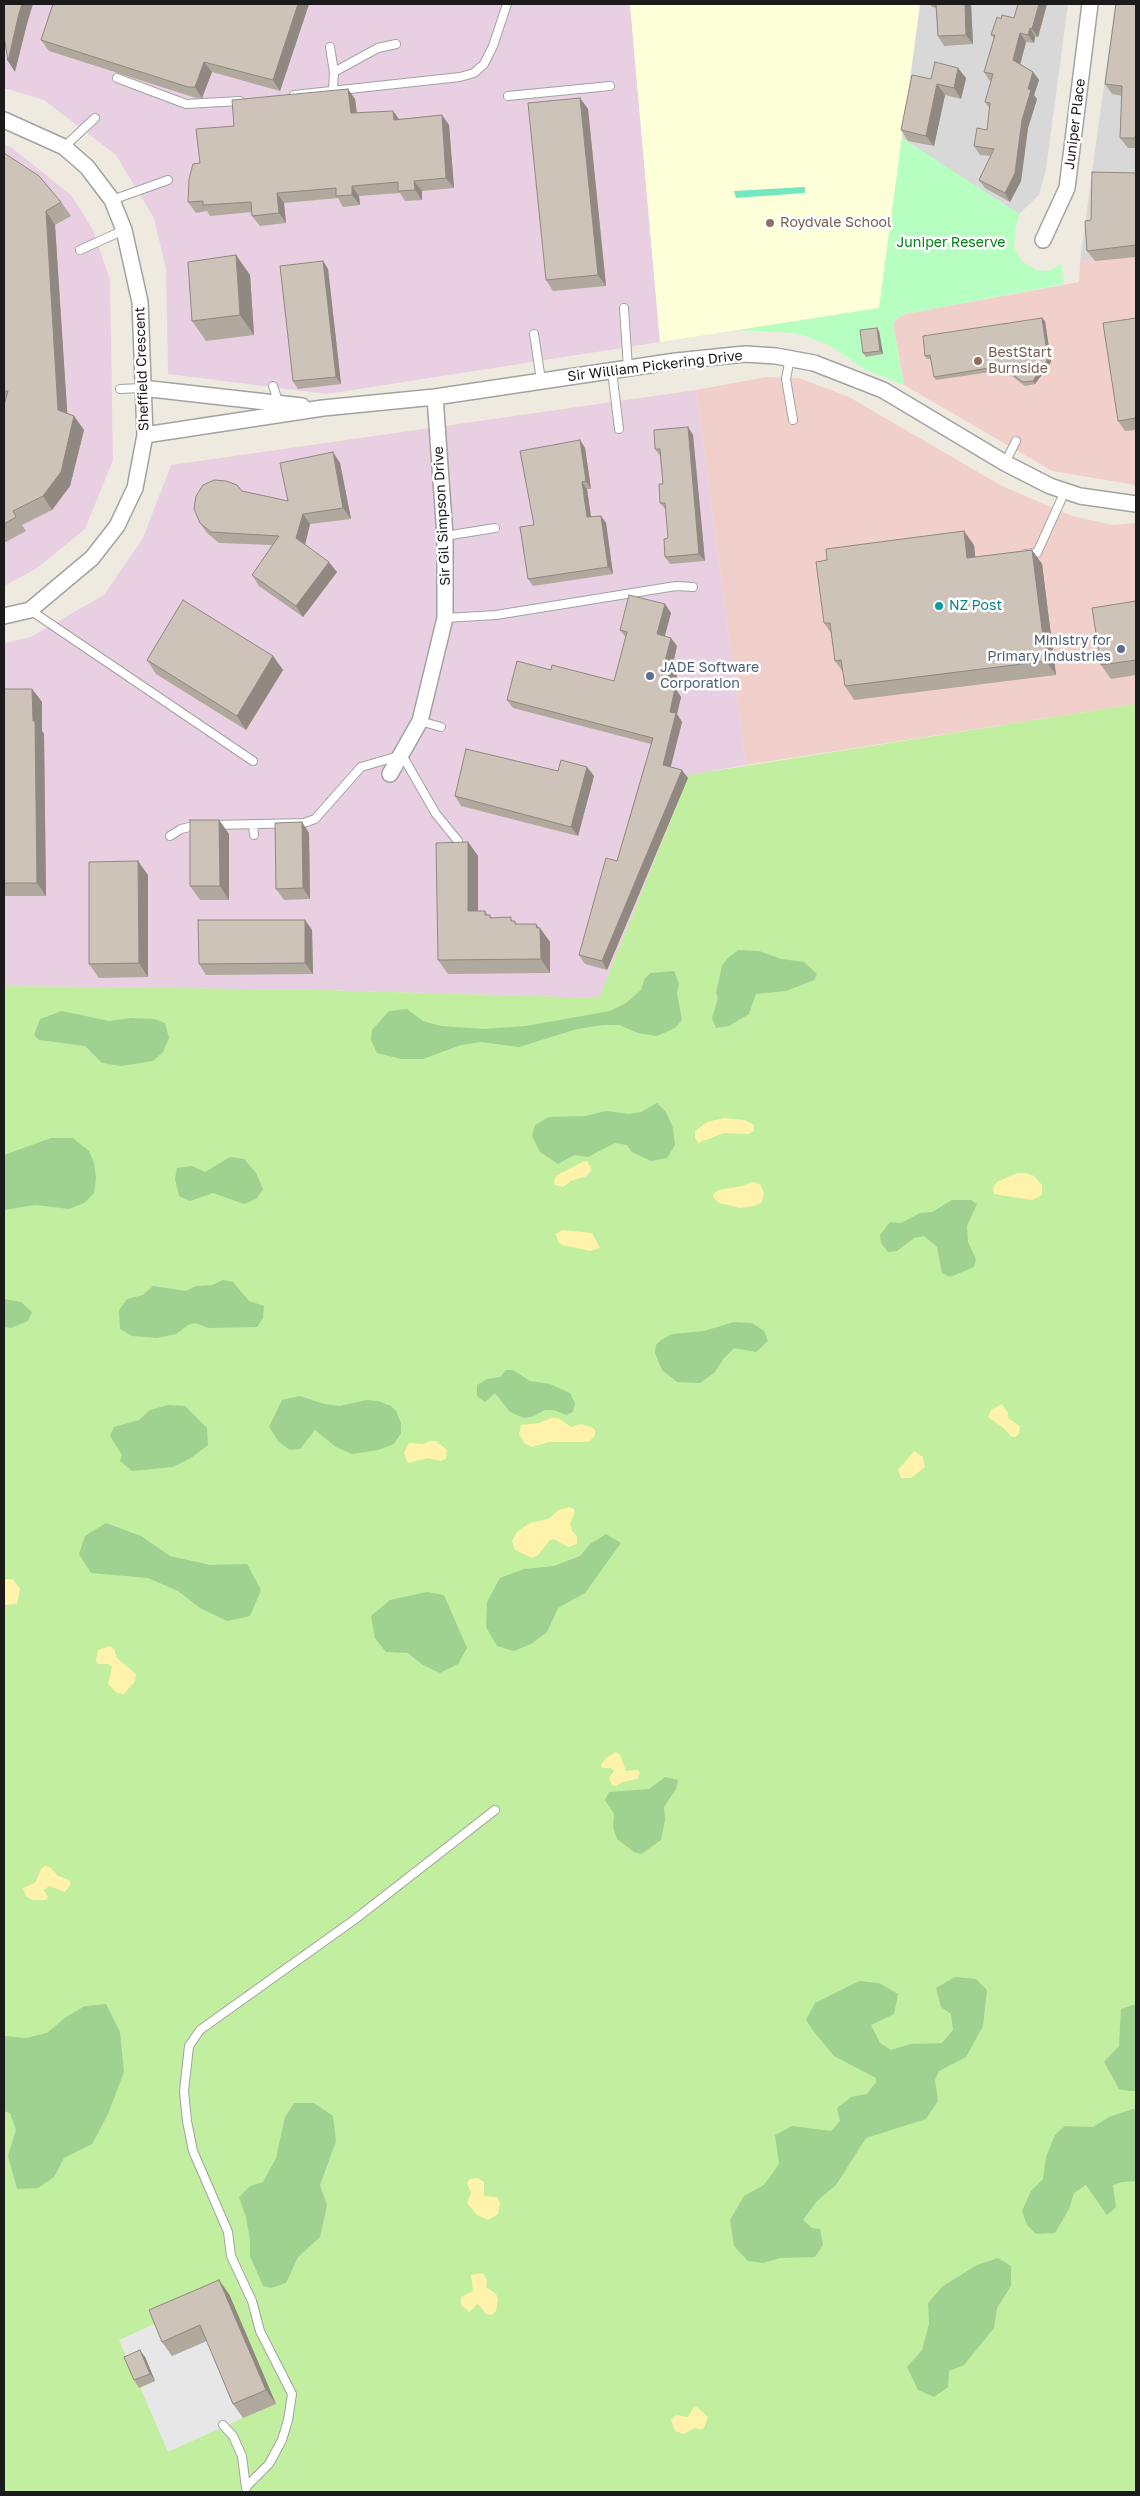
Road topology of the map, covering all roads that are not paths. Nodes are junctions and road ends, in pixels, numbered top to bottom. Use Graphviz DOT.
graph roads {
  1 [pos="508,4"];
  2 [pos="1090,4"];
  3 [pos="396,44"];
  4 [pos="330,47"];
  5 [pos="334,72"];
  6 [pos="117,78"];
  7 [pos="610,86"];
  8 [pos="333,89"];
  9 [pos="285,96"];
  10 [pos="508,96"];
  11 [pos="247,101"];
  12 [pos="95,118"];
  13 [pos="4,120"];
  14 [pos="64,147"];
  15 [pos="168,180"];
  16 [pos="112,200"];
  17 [pos="124,230"];
  18 [pos="1043,240"];
  19 [pos="80,250"];
  20 [pos="624,308"];
  21 [pos="534,334"];
  22 [pos="790,358"];
  23 [pos="628,368"];
  24 [pos="612,371"];
  25 [pos="541,380"];
  26 [pos="274,386"];
  27 [pos="142,388"];
  28 [pos="120,389"];
  29 [pos="435,397"];
  30 [pos="279,404"];
  31 [pos="323,408"];
  32 [pos="793,420"];
  33 [pos="619,429"];
  34 [pos="145,435"];
  35 [pos="1016,441"];
  36 [pos="1005,464"];
  37 [pos="1065,491"];
  38 [pos="1136,504"];
  39 [pos="495,528"];
  40 [pos="445,536"];
  41 [pos="1013,554"];
  42 [pos="693,587"];
  43 [pos="30,610"];
  44 [pos="4,616"];
  45 [pos="445,618"];
  46 [pos="420,721"];
  47 [pos="441,727"];
  48 [pos="402,755"];
  49 [pos="253,761"];
  50 [pos="390,774"];
  51 [pos="253,824"];
  52 [pos="254,835"];
  53 [pos="170,836"];
  54 [pos="458,840"];
  55 [pos="495,1810"];
  56 [pos="223,2425"];
  57 [pos="246,2490"];
  1 -- 8 [label="lane"];
  2 -- 18 [label="street, Juniper Place"];
  3 -- 5 [label="lane"];
  4 -- 5 [label="lane"];
  5 -- 8 [label="lane"];
  6 -- 11 [label="lane"];
  7 -- 10 [label="lane"];
  8 -- 9 [label="lane"];
  12 -- 14 [label="lane"];
  13 -- 14 [label="street, Sheffield Crescent"];
  14 -- 16 [label="street, Sheffield Crescent"];
  15 -- 16 [label="lane"];
  16 -- 17 [label="street, Sheffield Crescent"];
  17 -- 19 [label="lane"];
  17 -- 27 [label="street, Sheffield Crescent"];
  20 -- 23 [label="lane"];
  21 -- 25 [label="lane"];
  22 -- 23 [label="street, Sir William Pickering Drive"];
  22 -- 32 [label="lane"];
  22 -- 36 [label="street, Sir William Pickering Drive"];
  23 -- 24 [label="street, Sir William Pickering Drive"];
  24 -- 25 [label="street, Sir William Pickering Drive"];
  24 -- 33 [label="lane"];
  25 -- 29 [label="street, Sir William Pickering Drive"];
  26 -- 30 [label="lane"];
  27 -- 28 [label="lane"];
  27 -- 30 [label="street, Sir William Pickering Drive"];
  27 -- 34 [label="street, Sheffield Crescent"];
  29 -- 31 [label="street, Sir William Pickering Drive"];
  29 -- 40 [label="street, Sir Gil Simpson Drive"];
  30 -- 31 [label="street, Sir William Pickering Drive"];
  31 -- 34 [label="street, Sir William Pickering Drive"];
  34 -- 43 [label="street, Sheffield Crescent"];
  35 -- 36 [label="lane"];
  36 -- 37 [label="street, Sir William Pickering Drive"];
  37 -- 38 [label="street, Sir William Pickering Drive"];
  37 -- 41 [label="lane"];
  39 -- 40 [label="lane"];
  40 -- 45 [label="street, Sir Gil Simpson Drive"];
  42 -- 45 [label="lane"];
  43 -- 44 [label="street, Sheffield Crescent"];
  43 -- 49 [label="lane"];
  45 -- 46 [label="street, Sir Gil Simpson Drive"];
  46 -- 47 [label="lane"];
  46 -- 48 [label="street, Sir Gil Simpson Drive"];
  48 -- 50 [label="street, Sir Gil Simpson Drive"];
  48 -- 51 [label="lane"];
  48 -- 54 [label="lane"];
  51 -- 52 [label="lane"];
  51 -- 53 [label="lane"];
  55 -- 57 [label="lane"];
  56 -- 57 [label="lane"];
}
